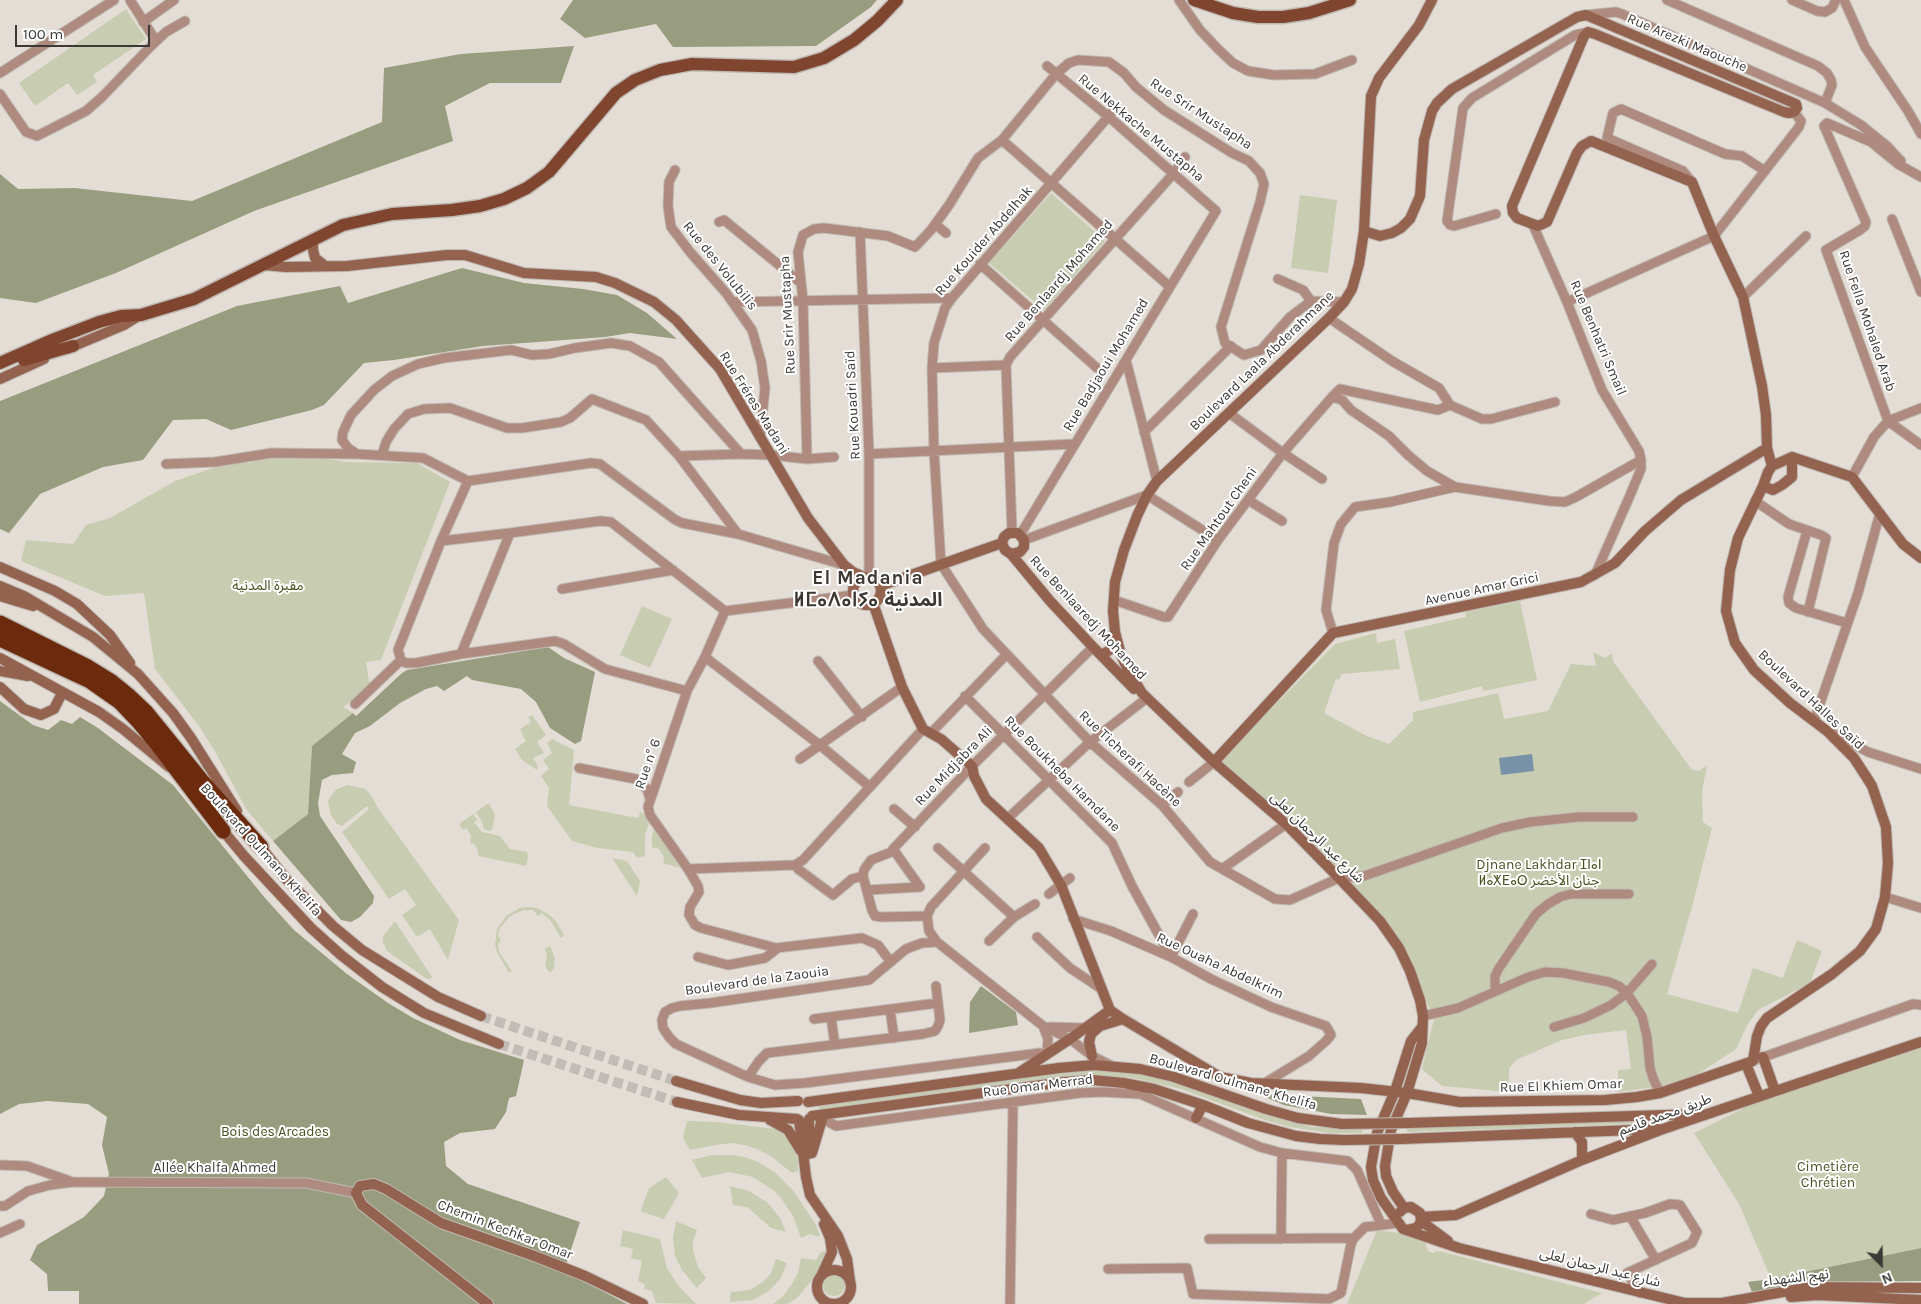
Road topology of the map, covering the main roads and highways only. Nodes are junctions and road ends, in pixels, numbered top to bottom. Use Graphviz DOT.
graph roads {
  1 [pos="897,0"];
  2 [pos="1194,0"];
  3 [pos="1350,0"];
  4 [pos="73,346"];
  5 [pos="0,363"];
  6 [pos="0,369"];
  7 [pos="0,622"];
  8 [pos="0,638"];
  9 [pos="223,831"];
  10 [pos="261,847"];
  1 -- 5 [label="main road"];
  2 -- 3 [label="main road"];
  4 -- 6 [label="main road"];
  7 -- 10 [label="highway"];
  8 -- 9 [label="highway"];
}
